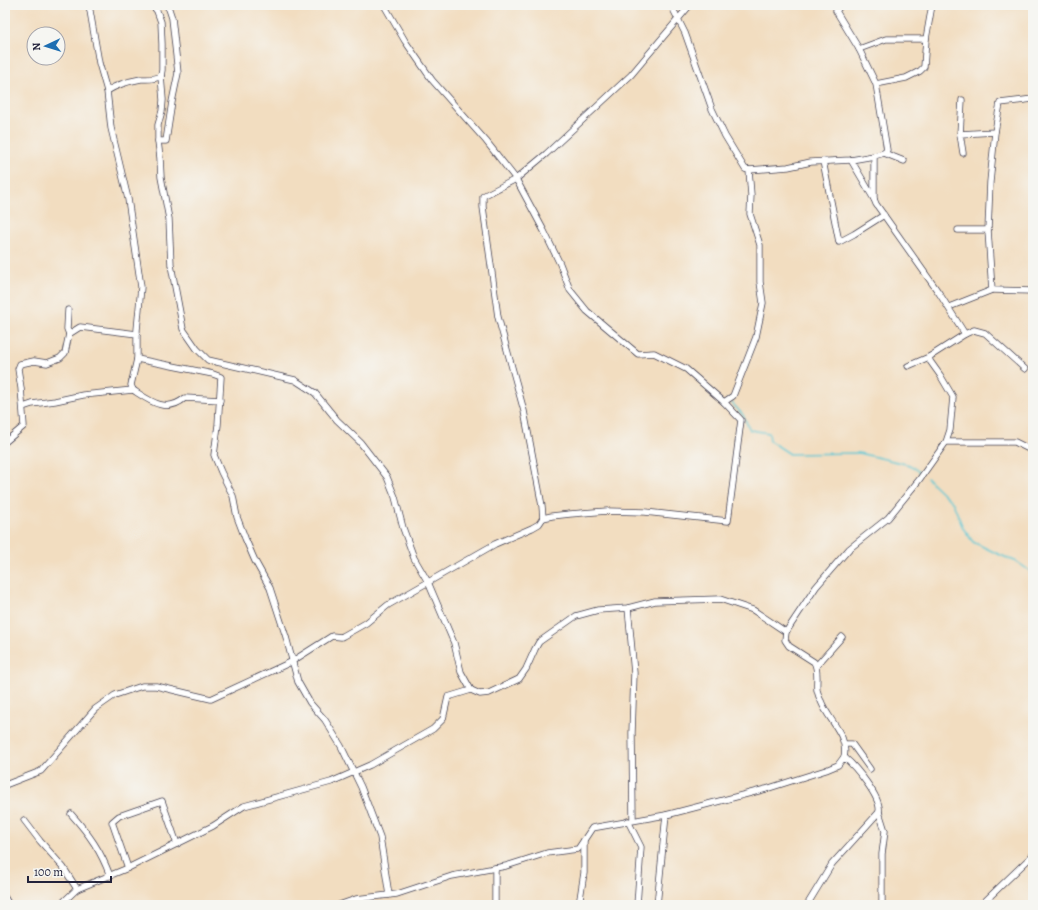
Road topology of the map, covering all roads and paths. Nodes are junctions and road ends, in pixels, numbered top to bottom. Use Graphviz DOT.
graph roads {
  1 [pos="89,5"];
  2 [pos="152,5"];
  3 [pos="166,5"];
  4 [pos="384,5"];
  5 [pos="670,5"];
  6 [pos="690,5"];
  7 [pos="841,5"];
  8 [pos="932,5"];
  9 [pos="678,19"];
  10 [pos="926,39"];
  11 [pos="859,49"];
  12 [pos="161,76"];
  13 [pos="876,84"];
  14 [pos="107,91"];
  15 [pos="1033,99"];
  16 [pos="962,100"];
  17 [pos="995,132"];
  18 [pos="960,134"];
  19 [pos="158,141"];
  20 [pos="963,153"];
  21 [pos="884,154"];
  22 [pos="874,156"];
  23 [pos="851,160"];
  24 [pos="904,160"];
  25 [pos="823,161"];
  26 [pos="749,170"];
  27 [pos="516,179"];
  28 [pos="874,199"];
  29 [pos="884,215"];
  30 [pos="958,230"];
  31 [pos="988,230"];
  32 [pos="992,290"];
  33 [pos="1033,291"];
  34 [pos="949,307"];
  35 [pos="68,310"];
  36 [pos="69,334"];
  37 [pos="137,334"];
  38 [pos="965,334"];
  39 [pos="929,357"];
  40 [pos="137,358"];
  41 [pos="222,364"];
  42 [pos="908,366"];
  43 [pos="1025,369"];
  44 [pos="221,377"];
  45 [pos="133,390"];
  46 [pos="220,400"];
  47 [pos="724,402"];
  48 [pos="23,407"];
  49 [pos="5,442"];
  50 [pos="946,442"];
  51 [pos="1033,451"];
  52 [pos="543,518"];
  53 [pos="428,582"];
  54 [pos="628,608"];
  55 [pos="786,632"];
  56 [pos="842,637"];
  57 [pos="292,662"];
  58 [pos="817,665"];
  59 [pos="471,690"];
  60 [pos="845,744"];
  61 [pos="844,757"];
  62 [pos="870,769"];
  63 [pos="355,772"];
  64 [pos="5,786"];
  65 [pos="879,812"];
  66 [pos="71,814"];
  67 [pos="666,815"];
  68 [pos="24,820"];
  69 [pos="631,820"];
  70 [pos="584,840"];
  71 [pos="177,844"];
  72 [pos="1033,855"];
  73 [pos="128,868"];
  74 [pos="495,868"];
  75 [pos="110,876"];
  76 [pos="77,889"];
  77 [pos="389,895"];
  78 [pos="5,898"];
  79 [pos="9,905"];
  80 [pos="60,905"];
  81 [pos="339,905"];
  82 [pos="495,905"];
  83 [pos="579,905"];
  84 [pos="637,905"];
  85 [pos="657,905"];
  86 [pos="806,905"];
  87 [pos="882,905"];
  88 [pos="981,905"];
  1 -- 14 [label="street"];
  2 -- 12 [label="street"];
  3 -- 19 [label="street"];
  4 -- 27 [label="street"];
  5 -- 9 [label="street"];
  6 -- 9 [label="street"];
  7 -- 11 [label="street"];
  8 -- 10 [label="street"];
  9 -- 26 [label="street"];
  9 -- 27 [label="street"];
  10 -- 11 [label="street"];
  10 -- 13 [label="street"];
  11 -- 13 [label="street"];
  12 -- 14 [label="street"];
  12 -- 19 [label="street"];
  13 -- 21 [label="street"];
  14 -- 37 [label="street"];
  15 -- 17 [label="street"];
  16 -- 18 [label="street"];
  17 -- 18 [label="street"];
  17 -- 31 [label="street"];
  18 -- 20 [label="street"];
  19 -- 41 [label="street"];
  21 -- 22 [label="street"];
  21 -- 24 [label="street"];
  22 -- 23 [label="street"];
  22 -- 28 [label="street"];
  23 -- 25 [label="street"];
  23 -- 28 [label="street"];
  25 -- 26 [label="street"];
  25 -- 29 [label="street"];
  26 -- 47 [label="street"];
  27 -- 47 [label="street"];
  27 -- 52 [label="street"];
  28 -- 29 [label="street"];
  29 -- 34 [label="street"];
  30 -- 31 [label="street"];
  31 -- 32 [label="street"];
  32 -- 33 [label="street"];
  32 -- 34 [label="street"];
  34 -- 38 [label="street"];
  35 -- 36 [label="street"];
  36 -- 37 [label="street"];
  36 -- 48 [label="street"];
  37 -- 40 [label="street"];
  38 -- 39 [label="street"];
  38 -- 43 [label="street"];
  39 -- 42 [label="street"];
  39 -- 50 [label="street"];
  40 -- 44 [label="street"];
  40 -- 45 [label="street"];
  41 -- 44 [label="street"];
  41 -- 53 [label="street"];
  44 -- 46 [label="street"];
  45 -- 46 [label="street"];
  45 -- 48 [label="street"];
  46 -- 57 [label="street"];
  47 -- 52 [label="street"];
  48 -- 49 [label="street"];
  50 -- 51 [label="street"];
  50 -- 55 [label="street"];
  52 -- 53 [label="street"];
  53 -- 57 [label="street"];
  53 -- 59 [label="street"];
  54 -- 55 [label="street"];
  54 -- 59 [label="street"];
  54 -- 69 [label="street"];
  55 -- 58 [label="street"];
  56 -- 58 [label="street"];
  57 -- 63 [label="street"];
  57 -- 64 [label="street"];
  58 -- 60 [label="street"];
  59 -- 63 [label="street"];
  60 -- 61 [label="street"];
  60 -- 62 [label="street"];
  61 -- 65 [label="street"];
  61 -- 67 [label="street"];
  63 -- 71 [label="street"];
  63 -- 77 [label="street"];
  65 -- 86 [label="street"];
  65 -- 87 [label="street"];
  66 -- 75 [label="street"];
  67 -- 69 [label="street"];
  67 -- 85 [label="street"];
  68 -- 76 [label="street"];
  69 -- 70 [label="street"];
  69 -- 84 [label="street"];
  70 -- 74 [label="street"];
  70 -- 83 [label="street"];
  71 -- 73 [label="street"];
  71 -- 73 [label="street"];
  72 -- 88 [label="street"];
  73 -- 75 [label="street"];
  74 -- 77 [label="street"];
  74 -- 82 [label="street"];
  75 -- 76 [label="street"];
  76 -- 80 [label="street"];
  77 -- 81 [label="street"];
  78 -- 79 [label="street"];
}
